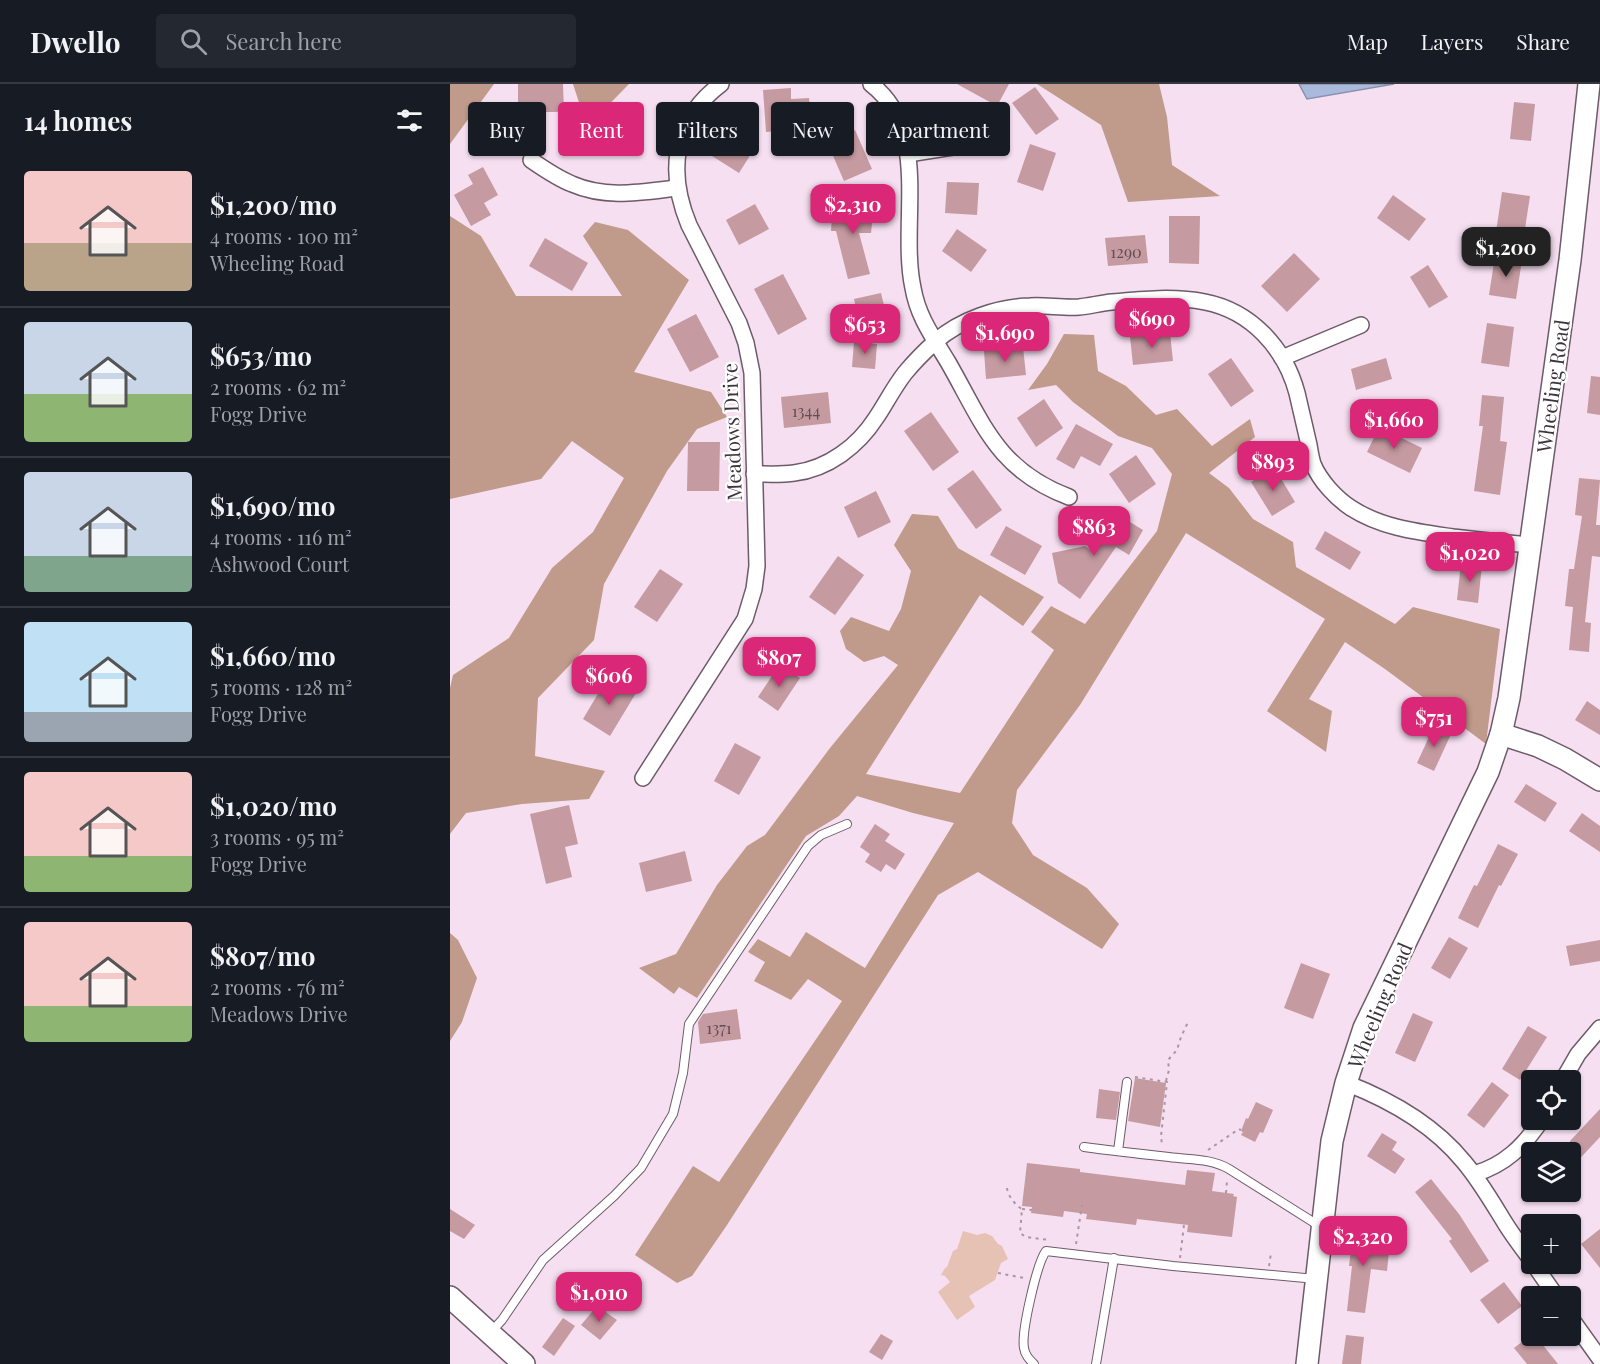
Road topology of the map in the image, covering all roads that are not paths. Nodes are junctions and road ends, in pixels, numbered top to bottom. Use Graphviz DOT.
graph roads {
  1 [pos="721,84"];
  2 [pos="871,84"];
  3 [pos="1589,84"];
  4 [pos="888,102"];
  5 [pos="908,156"];
  6 [pos="531,160"];
  7 [pos="677,188"];
  8 [pos="1361,325"];
  9 [pos="935,342"];
  10 [pos="1282,358"];
  11 [pos="754,474"];
  12 [pos="1069,497"];
  13 [pos="1531,545"];
  14 [pos="1501,734"];
  15 [pos="643,778"];
  16 [pos="1600,780"];
  17 [pos="847,824"];
  18 [pos="1600,1028"];
  19 [pos="1569,1070"];
  20 [pos="1128,1082"];
  21 [pos="1346,1083"];
  22 [pos="1534,1130"];
  23 [pos="1084,1147"];
  24 [pos="1118,1151"];
  25 [pos="1473,1174"];
  26 [pos="1322,1228"];
  27 [pos="1521,1246"];
  28 [pos="1114,1258"];
  29 [pos="1317,1279"];
  30 [pos="450,1297"];
  31 [pos="1581,1332"];
  32 [pos="490,1333"];
  33 [pos="1600,1359"];
  34 [pos="524,1364"];
  35 [pos="1034,1364"];
  36 [pos="1096,1364"];
  37 [pos="1307,1364"];
  1 -- 7 [label="street, Meadows Drive"];
  2 -- 4 [label="street"];
  3 -- 13 [label="street, Wheeling Road"];
  5 -- 9 [label="street"];
  6 -- 7 [label="street"];
  7 -- 11 [label="street, Meadows Drive"];
  8 -- 10 [label="street"];
  9 -- 10 [label="street"];
  9 -- 11 [label="street"];
  9 -- 12 [label="street"];
  10 -- 13 [label="street"];
  11 -- 15 [label="street, Meadows Drive"];
  13 -- 14 [label="street, Wheeling Road"];
  14 -- 16 [label="street"];
  14 -- 21 [label="street, Wheeling Road"];
  17 -- 32 [label="lane"];
  18 -- 19 [label="street"];
  20 -- 24 [label="lane"];
  21 -- 25 [label="street"];
  21 -- 26 [label="street, Wheeling Road"];
  22 -- 25 [label="street"];
  23 -- 24 [label="lane"];
  24 -- 26 [label="lane"];
  25 -- 27 [label="street"];
  26 -- 29 [label="street, Wheeling Road"];
  28 -- 29 [label="lane"];
  28 -- 35 [label="lane"];
  28 -- 36 [label="lane"];
  29 -- 37 [label="street, Wheeling Road"];
  30 -- 32 [label="street"];
  31 -- 33 [label="street"];
  32 -- 34 [label="street"];
}
